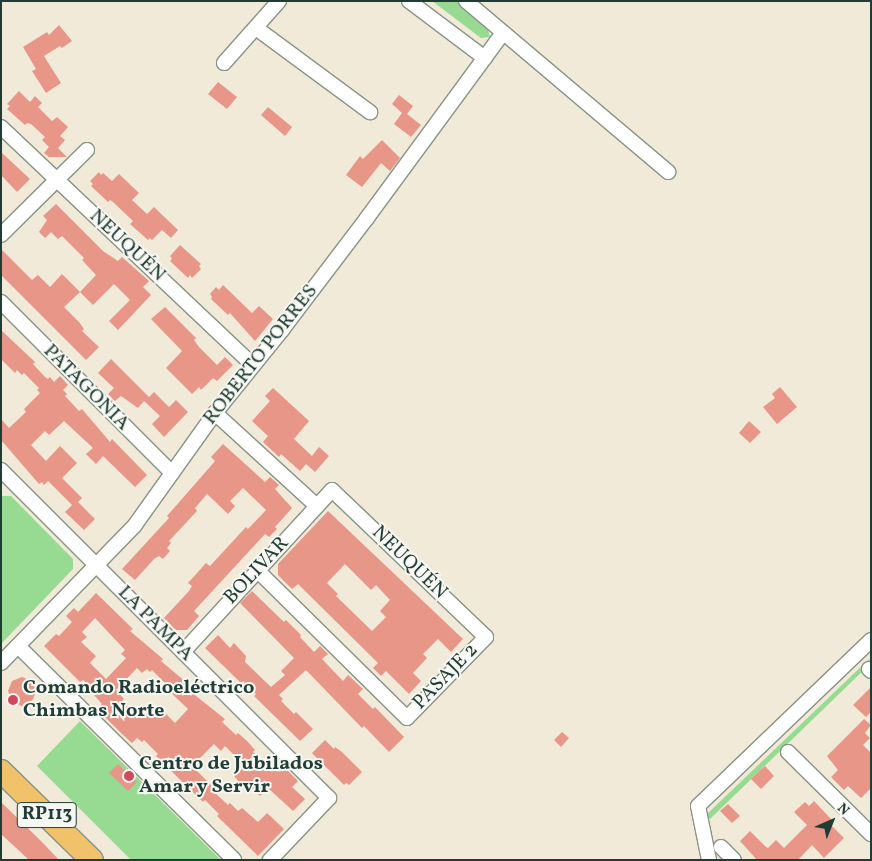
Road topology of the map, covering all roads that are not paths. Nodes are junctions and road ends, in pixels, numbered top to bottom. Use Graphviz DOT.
graph roads {
  1 [pos="279,1"];
  2 [pos="409,1"];
  3 [pos="466,1"];
  4 [pos="256,28"];
  5 [pos="503,33"];
  6 [pos="485,58"];
  7 [pos="224,63"];
  8 [pos="370,112"];
  9 [pos="1,127"];
  10 [pos="87,150"];
  11 [pos="668,172"];
  12 [pos="57,180"];
  13 [pos="1,235"];
  14 [pos="1,302"];
  15 [pos="253,365"];
  16 [pos="215,413"];
  17 [pos="172,473"];
  18 [pos="3,475"];
  19 [pos="332,490"];
  20 [pos="317,506"];
  21 [pos="96,565"];
  22 [pos="258,571"];
  23 [pos="486,637"];
  24 [pos="871,640"];
  25 [pos="18,646"];
  26 [pos="183,652"];
  27 [pos="1,663"];
  28 [pos="788,752"];
  29 [pos="1,770"];
  30 [pos="871,834"];
  31 [pos="721,847"];
  32 [pos="92,860"];
  33 [pos="234,860"];
  34 [pos="270,860"];
  35 [pos="709,860"];
  36 [pos="734,860"];
  1 -- 4 [label="street"];
  2 -- 6 [label="street"];
  3 -- 5 [label="street"];
  4 -- 7 [label="street"];
  4 -- 8 [label="street"];
  5 -- 6 [label="street, ROBERTO PORRES"];
  5 -- 11 [label="street"];
  6 -- 15 [label="street, ROBERTO PORRES"];
  9 -- 12 [label="street, NEUQUÉN"];
  10 -- 12 [label="street"];
  12 -- 13 [label="street"];
  12 -- 15 [label="street, NEUQUÉN"];
  14 -- 17 [label="street, PATAGONIA"];
  15 -- 16 [label="street, ROBERTO PORRES"];
  16 -- 17 [label="street, ROBERTO PORRES"];
  16 -- 20 [label="street"];
  17 -- 21 [label="street, ROBERTO PORRES"];
  18 -- 21 [label="street, LA PAMPA"];
  19 -- 20 [label="street, BOLIVAR"];
  19 -- 23 [label="street, NEUQUÉN"];
  20 -- 22 [label="street, BOLIVAR"];
  21 -- 25 [label="street, ROBERTO PORRES"];
  21 -- 26 [label="street, LA PAMPA"];
  22 -- 23 [label="street, PASAJE 2"];
  22 -- 26 [label="street, BOLIVAR"];
  24 -- 35 [label="street"];
  25 -- 27 [label="street, ROBERTO PORRES"];
  25 -- 33 [label="street"];
  26 -- 34 [label="street, LA PAMPA"];
  28 -- 30 [label="street"];
  29 -- 32 [label="main road, RP113"];
  31 -- 36 [label="street"];
}
